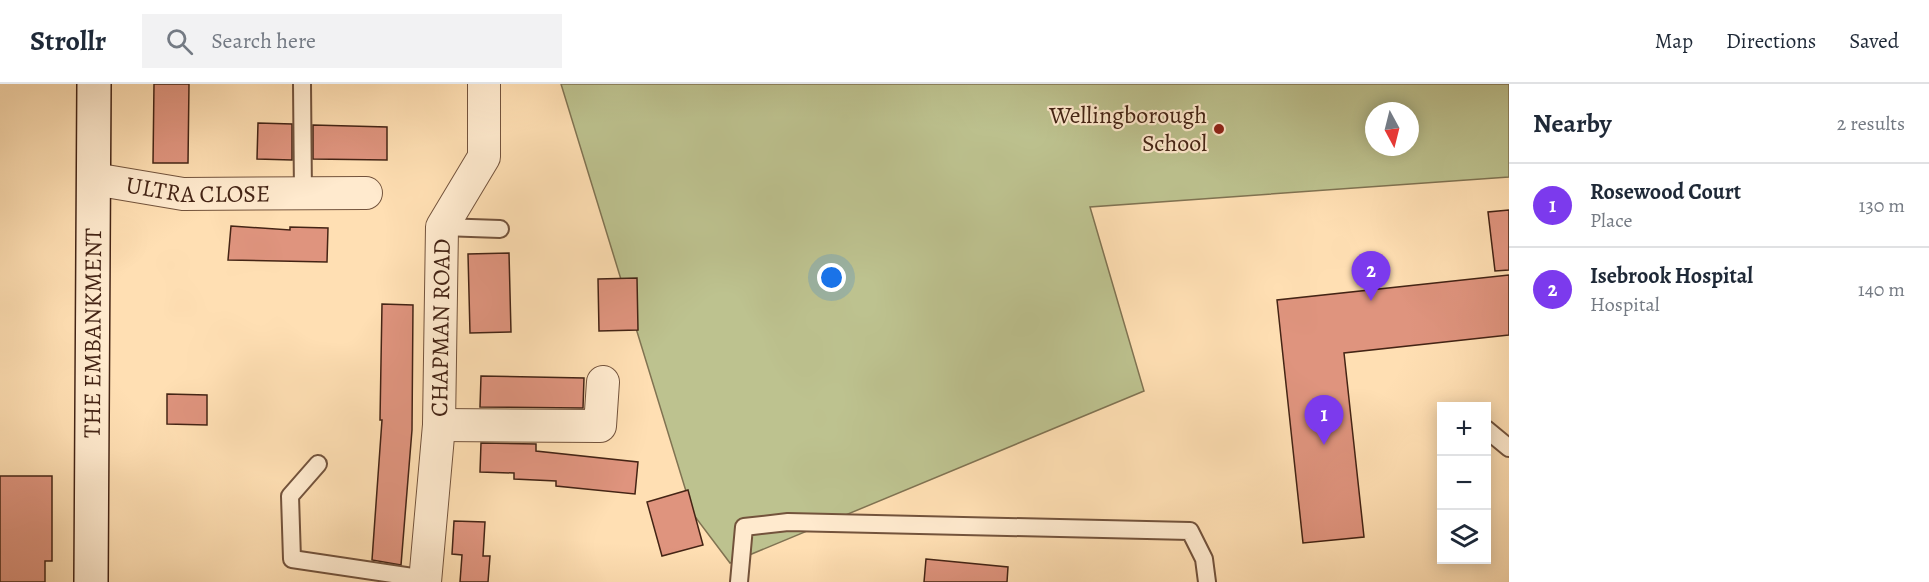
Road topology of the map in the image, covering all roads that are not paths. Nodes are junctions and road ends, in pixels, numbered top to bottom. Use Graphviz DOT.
graph roads {
  1 [pos="94,84"];
  2 [pos="302,84"];
  3 [pos="484,84"];
  4 [pos="94,179"];
  5 [pos="366,193"];
  6 [pos="303,194"];
  7 [pos="442,227"];
  8 [pos="500,229"];
  9 [pos="603,382"];
  10 [pos="440,425"];
  11 [pos="1491,433"];
  12 [pos="1509,448"];
  13 [pos="318,464"];
  14 [pos="426,581"];
  15 [pos="91,582"];
  16 [pos="739,582"];
  17 [pos="1207,582"];
  1 -- 4 [label="main road, THE EMBANKMENT"];
  2 -- 6 [label="lane, ULTRA CLOSE"];
  3 -- 7 [label="street, CHAPMAN ROAD"];
  4 -- 6 [label="street, ULTRA CLOSE"];
  4 -- 15 [label="main road, THE EMBANKMENT"];
  5 -- 6 [label="street, ULTRA CLOSE"];
  7 -- 8 [label="lane"];
  7 -- 10 [label="street, CHAPMAN ROAD"];
  9 -- 10 [label="street"];
  10 -- 14 [label="street, CHAPMAN ROAD"];
  11 -- 12 [label="lane"];
  13 -- 14 [label="lane"];
  16 -- 17 [label="lane"];
}
